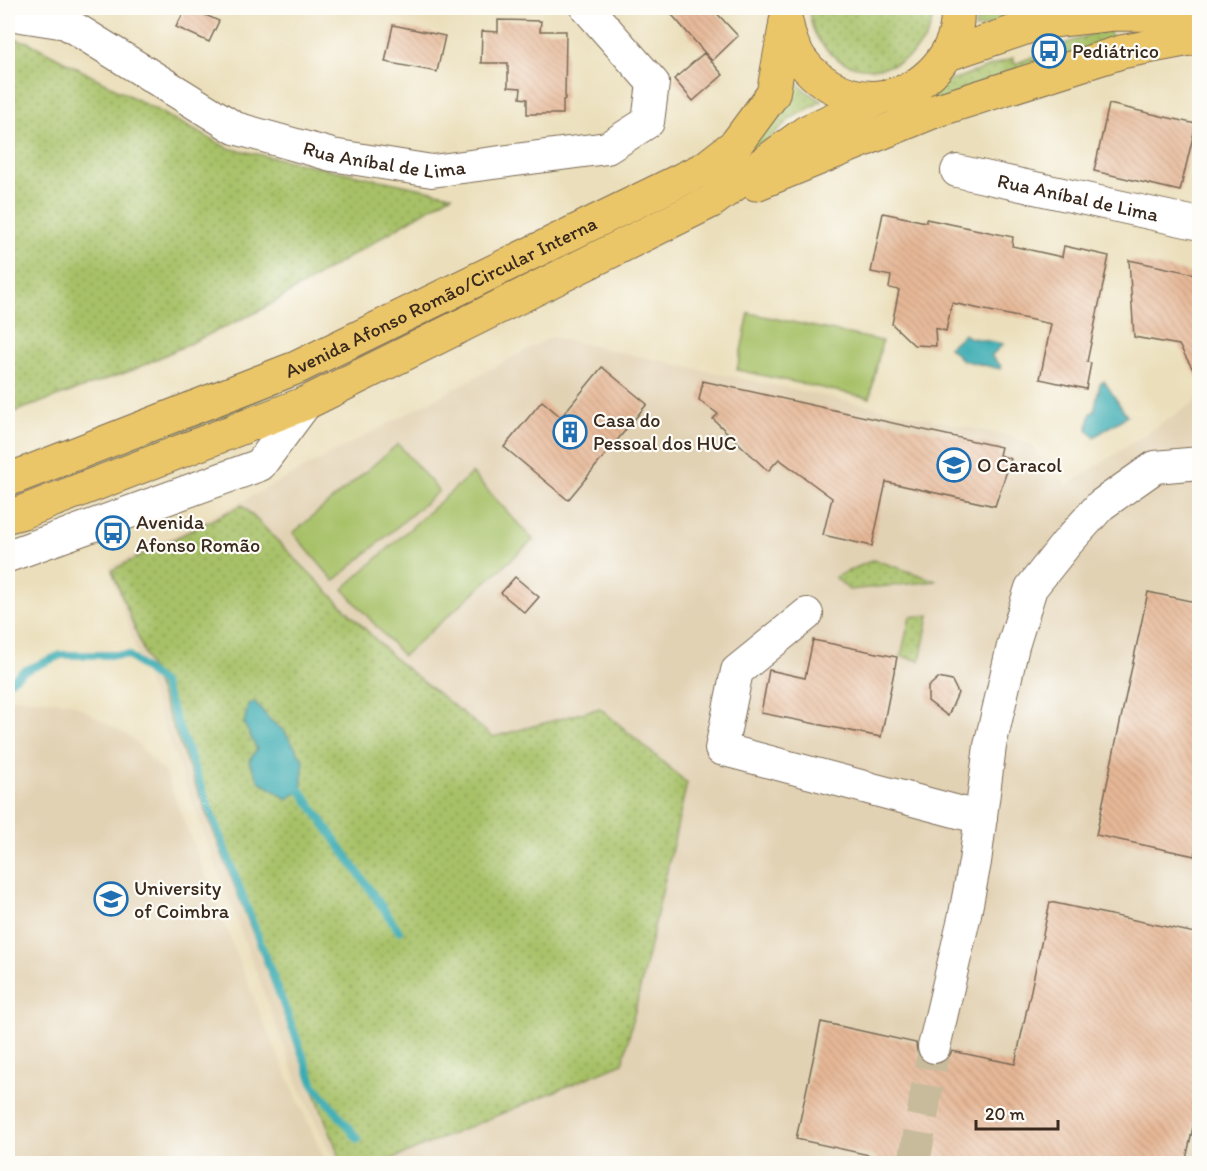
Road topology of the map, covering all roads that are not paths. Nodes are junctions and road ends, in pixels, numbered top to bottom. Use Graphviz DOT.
graph roads {
  1 [pos="587,8"];
  2 [pos="957,8"];
  3 [pos="8,14"];
  4 [pos="786,15"];
  5 [pos="1200,15"];
  6 [pos="1200,37"];
  7 [pos="946,55"];
  8 [pos="881,97"];
  9 [pos="957,171"];
  10 [pos="712,201"];
  11 [pos="1200,224"];
  12 [pos="306,403"];
  13 [pos="1200,463"];
  14 [pos="8,479"];
  15 [pos="8,516"];
  16 [pos="8,556"];
  17 [pos="807,614"];
  18 [pos="981,818"];
  19 [pos="934,1047"];
  1 -- 3 [label="street, Rua Aníbal de Lima"];
  2 -- 7 [label="main road"];
  4 -- 8 [label="main road"];
  4 -- 14 [label="main road, Avenida Afonso Romão/Circular Interna"];
  5 -- 7 [label="main road"];
  6 -- 10 [label="main road"];
  7 -- 8 [label="main road"];
  8 -- 10 [label="main road, Avenida Afonso Romão/Circular Interna"];
  9 -- 11 [label="street, Rua Aníbal de Lima"];
  10 -- 12 [label="main road, Avenida Afonso Romão/Circular Interna"];
  12 -- 15 [label="main road, Avenida Afonso Romão/Circular Interna"];
  12 -- 16 [label="street, Avenida Afonso Romão/Circular Interna"];
  13 -- 18 [label="street"];
  17 -- 18 [label="street"];
  18 -- 19 [label="street"];
}
